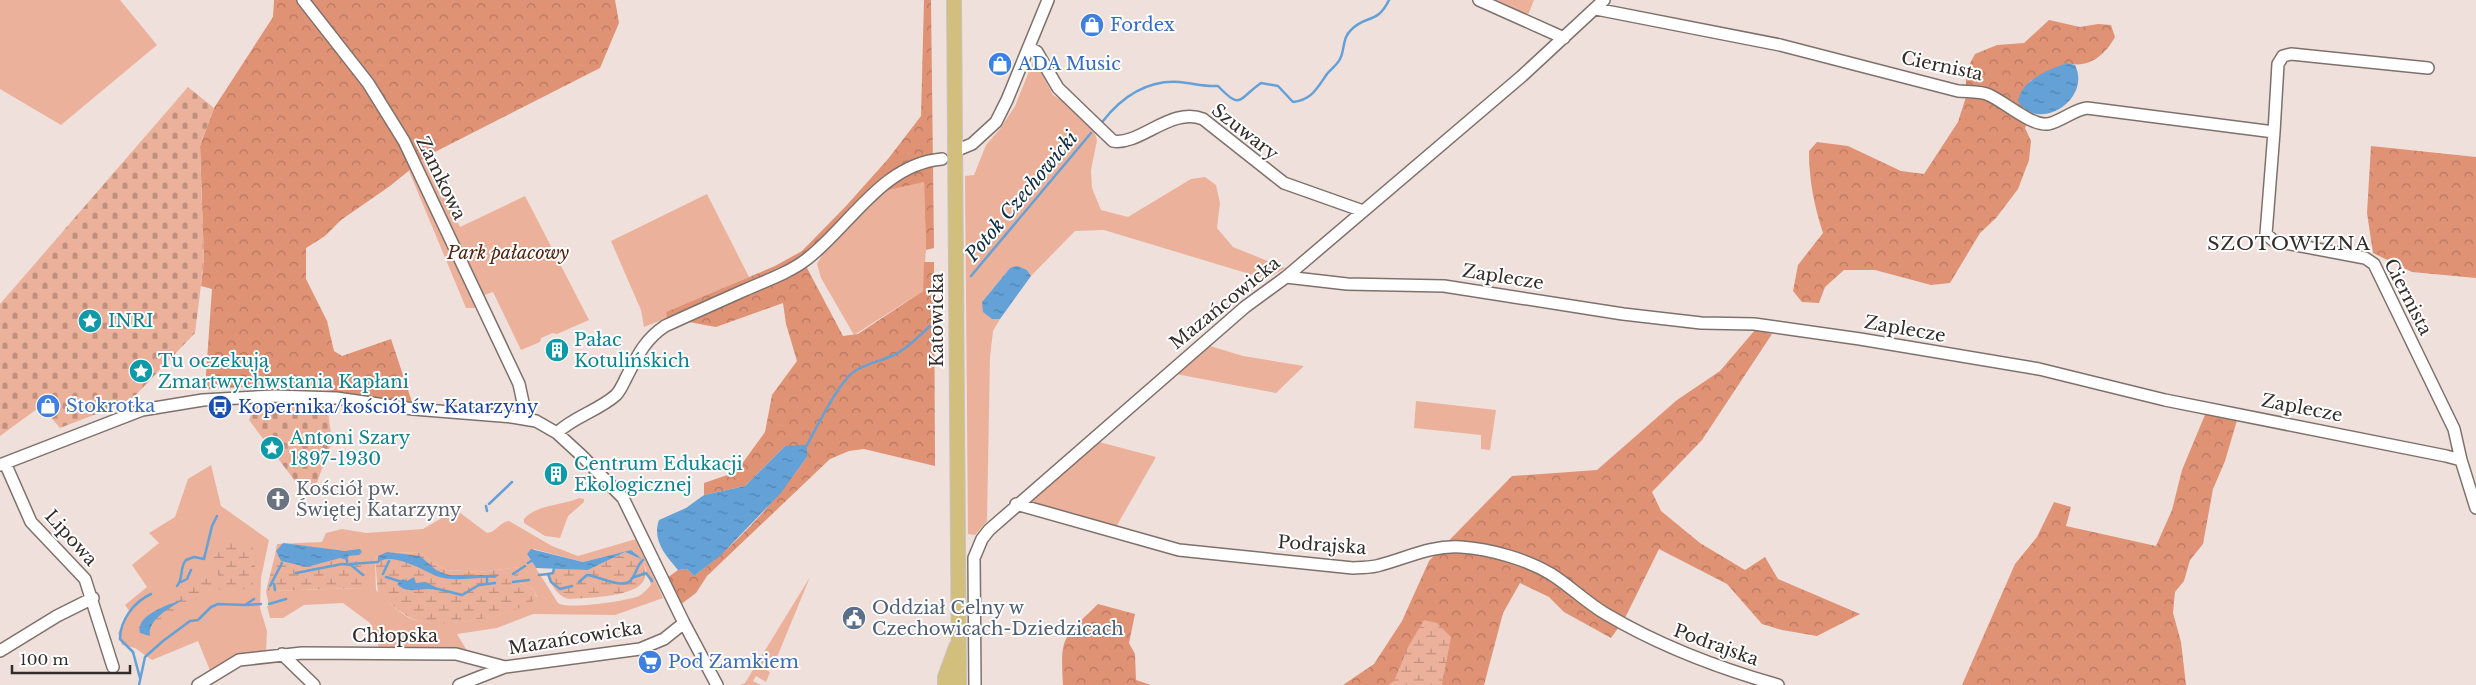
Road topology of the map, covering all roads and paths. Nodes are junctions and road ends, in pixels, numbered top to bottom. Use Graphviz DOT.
graph roads {
  1 [pos="303,0"];
  2 [pos="954,0"];
  3 [pos="1048,0"];
  4 [pos="1479,0"];
  5 [pos="1604,0"];
  6 [pos="1596,9"];
  7 [pos="1564,38"];
  8 [pos="1029,47"];
  9 [pos="2428,68"];
  10 [pos="2274,132"];
  11 [pos="955,151"];
  12 [pos="942,159"];
  13 [pos="1363,210"];
  14 [pos="1286,276"];
  15 [pos="522,418"];
  16 [pos="557,433"];
  17 [pos="2461,460"];
  18 [pos="2,464"];
  19 [pos="1016,504"];
  20 [pos="2476,508"];
  21 [pos="93,598"];
  22 [pos="684,623"];
  23 [pos="959,640"];
  24 [pos="0,651"];
  25 [pos="282,654"];
  26 [pos="114,667"];
  27 [pos="505,667"];
  28 [pos="198,685"];
  29 [pos="314,685"];
  30 [pos="459,685"];
  31 [pos="716,685"];
  32 [pos="944,685"];
  33 [pos="959,685"];
  34 [pos="975,685"];
  35 [pos="1778,685"];
  1 -- 15 [label="street, Zamkowa"];
  2 -- 11 [label="main road, Katowicka"];
  3 -- 8 [label="street"];
  4 -- 7 [label="street"];
  5 -- 6 [label="street, Mazańcowicka"];
  6 -- 7 [label="street, Mazańcowicka"];
  6 -- 10 [label="street, Ciernista"];
  7 -- 13 [label="street, Mazańcowicka"];
  8 -- 11 [label="street"];
  8 -- 13 [label="street, Szuwary"];
  9 -- 10 [label="street, Ciernista"];
  10 -- 17 [label="street, Ciernista"];
  11 -- 23 [label="main road, Katowicka"];
  12 -- 16 [label="street"];
  13 -- 14 [label="street, Mazańcowicka"];
  14 -- 17 [label="street, Zaplecze"];
  14 -- 19 [label="street, Mazańcowicka"];
  15 -- 16 [label="street"];
  15 -- 18 [label="street"];
  16 -- 22 [label="street"];
  17 -- 20 [label="street"];
  18 -- 21 [label="street, Lipowa"];
  19 -- 34 [label="street, Mazańcowicka"];
  19 -- 35 [label="street, Podrajska"];
  21 -- 24 [label="street"];
  21 -- 26 [label="street, Lipowa"];
  22 -- 27 [label="street, Mazańcowicka"];
  22 -- 31 [label="street"];
  23 -- 32 [label="main road, Katowicka"];
  23 -- 33 [label="main road, Katowicka"];
  25 -- 27 [label="street, Chłopska"];
  25 -- 28 [label="street, Chłopska"];
  25 -- 29 [label="street"];
  27 -- 30 [label="street, Mazańcowicka"];
}
